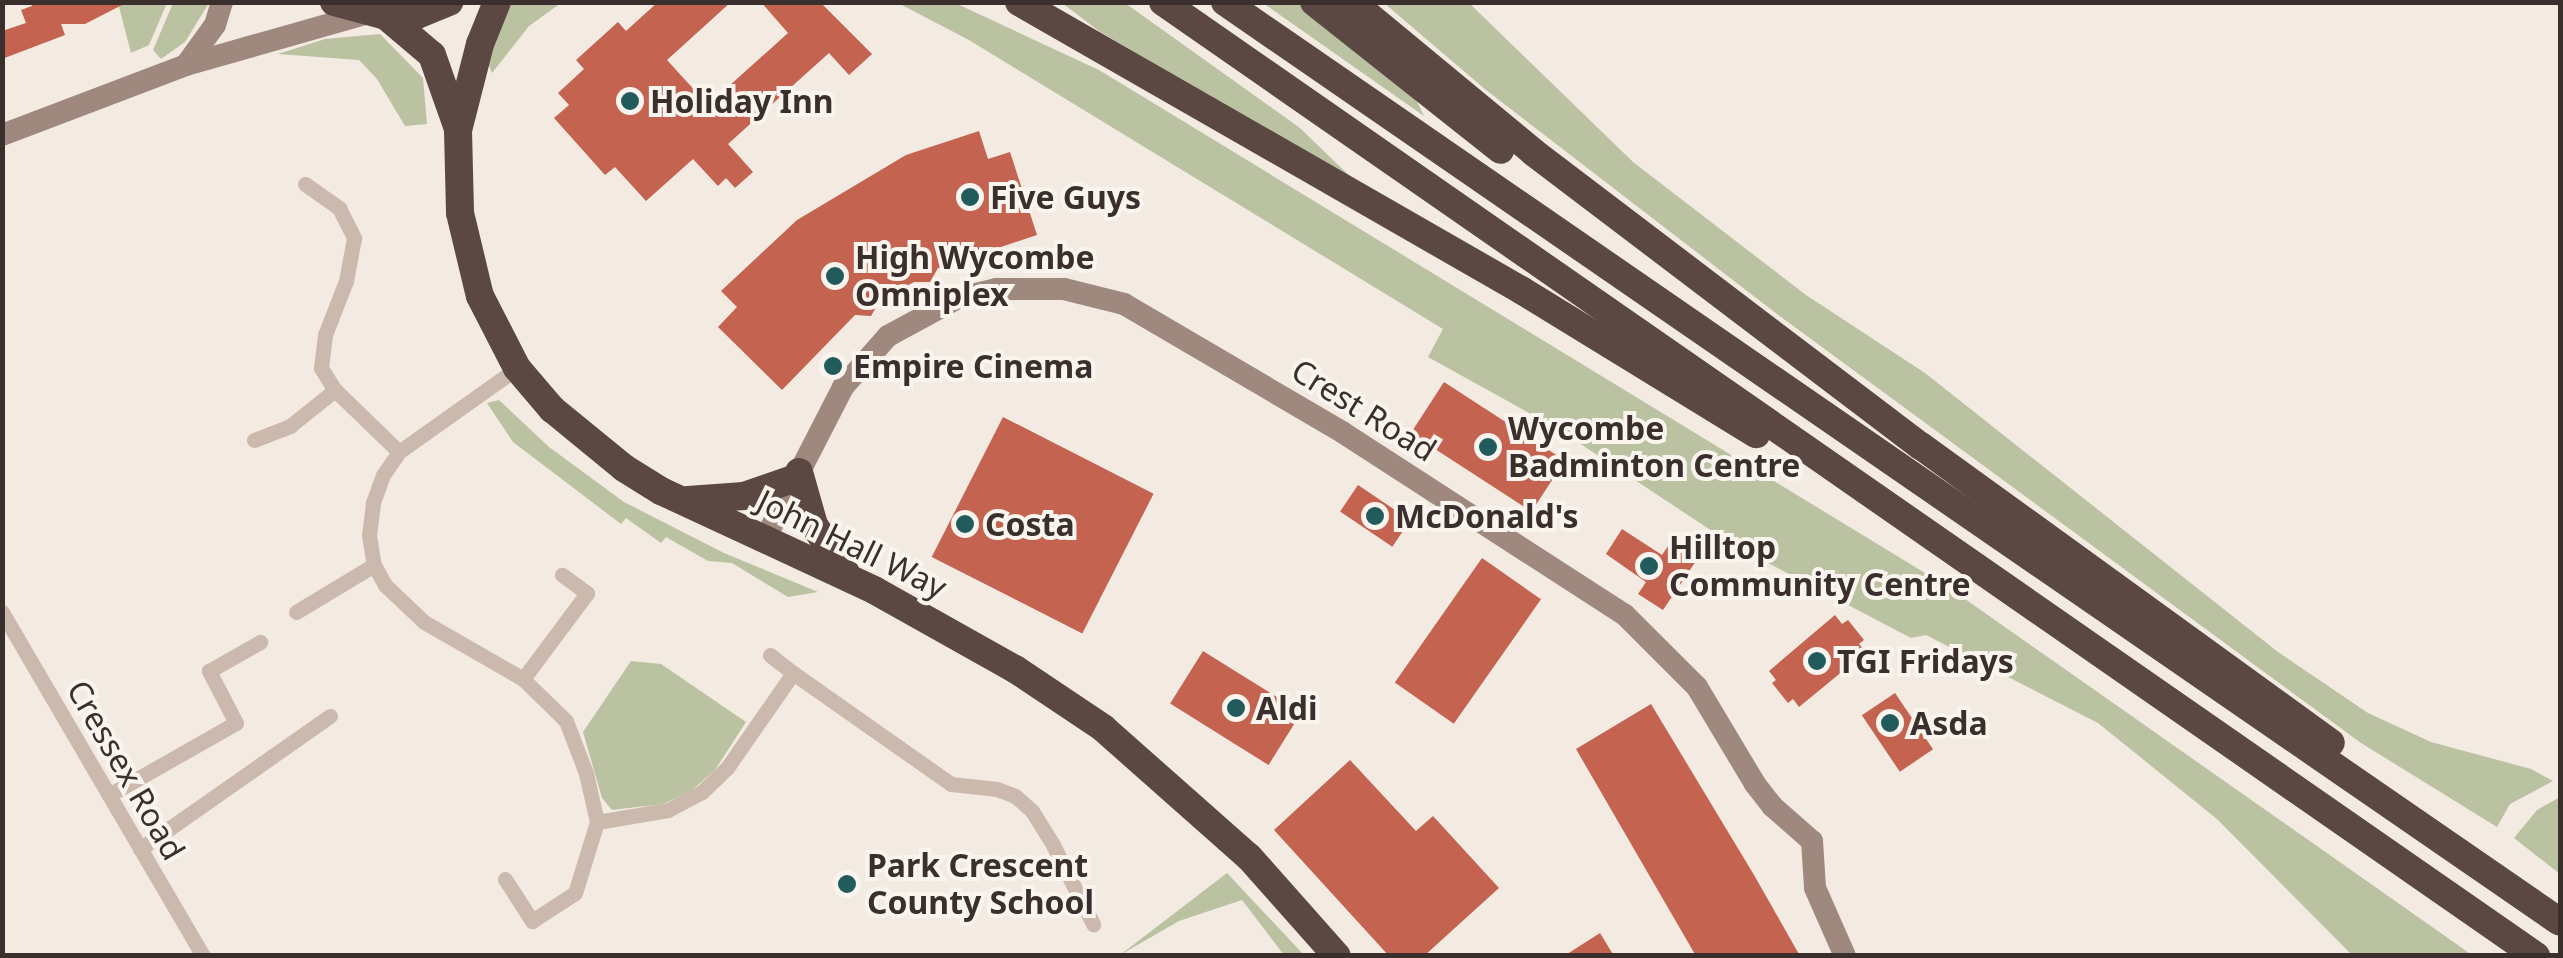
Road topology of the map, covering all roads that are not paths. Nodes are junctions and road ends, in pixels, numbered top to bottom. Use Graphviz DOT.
graph roads {
  1 [pos="222,2"];
  2 [pos="334,2"];
  3 [pos="450,2"];
  4 [pos="496,2"];
  5 [pos="1019,2"];
  6 [pos="1163,2"];
  7 [pos="1225,2"];
  8 [pos="1314,2"];
  9 [pos="1352,2"];
  10 [pos="377,15"];
  11 [pos="186,64"];
  12 [pos="458,130"];
  13 [pos="2,135"];
  14 [pos="304,184"];
  15 [pos="517,368"];
  16 [pos="335,390"];
  17 [pos="254,440"];
  18 [pos="399,452"];
  19 [pos="797,475"];
  20 [pos="682,501"];
  21 [pos="765,539"];
  22 [pos="1968,559"];
  23 [pos="374,565"];
  24 [pos="562,575"];
  25 [pos="847,576"];
  26 [pos="2071,586"];
  27 [pos="2,612"];
  28 [pos="296,612"];
  29 [pos="260,642"];
  30 [pos="770,655"];
  31 [pos="793,673"];
  32 [pos="523,679"];
  33 [pos="330,716"];
  34 [pos="109,795"];
  35 [pos="597,822"];
  36 [pos="140,848"];
  37 [pos="505,879"];
  38 [pos="2560,922"];
  39 [pos="1093,924"];
  40 [pos="203,956"];
  41 [pos="1337,956"];
  42 [pos="1845,956"];
  43 [pos="2536,956"];
  1 -- 11 [label="street"];
  2 -- 10 [label="highway"];
  3 -- 10 [label="highway"];
  4 -- 12 [label="highway, John Hall Way"];
  5 -- 22 [label="highway"];
  6 -- 22 [label="highway"];
  7 -- 26 [label="highway"];
  8 -- 26 [label="highway"];
  9 -- 38 [label="highway"];
  10 -- 11 [label="street"];
  10 -- 12 [label="highway, John Hall Way"];
  11 -- 13 [label="street"];
  12 -- 15 [label="highway, John Hall Way"];
  14 -- 16 [label="street"];
  15 -- 18 [label="street"];
  15 -- 20 [label="highway, John Hall Way"];
  16 -- 17 [label="street"];
  16 -- 18 [label="street"];
  18 -- 23 [label="street"];
  19 -- 20 [label="highway"];
  19 -- 21 [label="street, Crest Road"];
  19 -- 25 [label="highway"];
  19 -- 42 [label="street, Crest Road"];
  20 -- 21 [label="highway, John Hall Way"];
  21 -- 25 [label="highway, John Hall Way"];
  22 -- 43 [label="highway"];
  23 -- 28 [label="street"];
  23 -- 32 [label="street"];
  24 -- 32 [label="street"];
  25 -- 41 [label="highway, John Hall Way"];
  26 -- 38 [label="highway"];
  27 -- 34 [label="street, Cressex Road"];
  29 -- 34 [label="street"];
  30 -- 31 [label="street"];
  31 -- 35 [label="street"];
  31 -- 39 [label="street"];
  32 -- 35 [label="street"];
  33 -- 36 [label="street"];
  34 -- 36 [label="street, Cressex Road"];
  35 -- 37 [label="street"];
  36 -- 40 [label="street, Cressex Road"];
}
